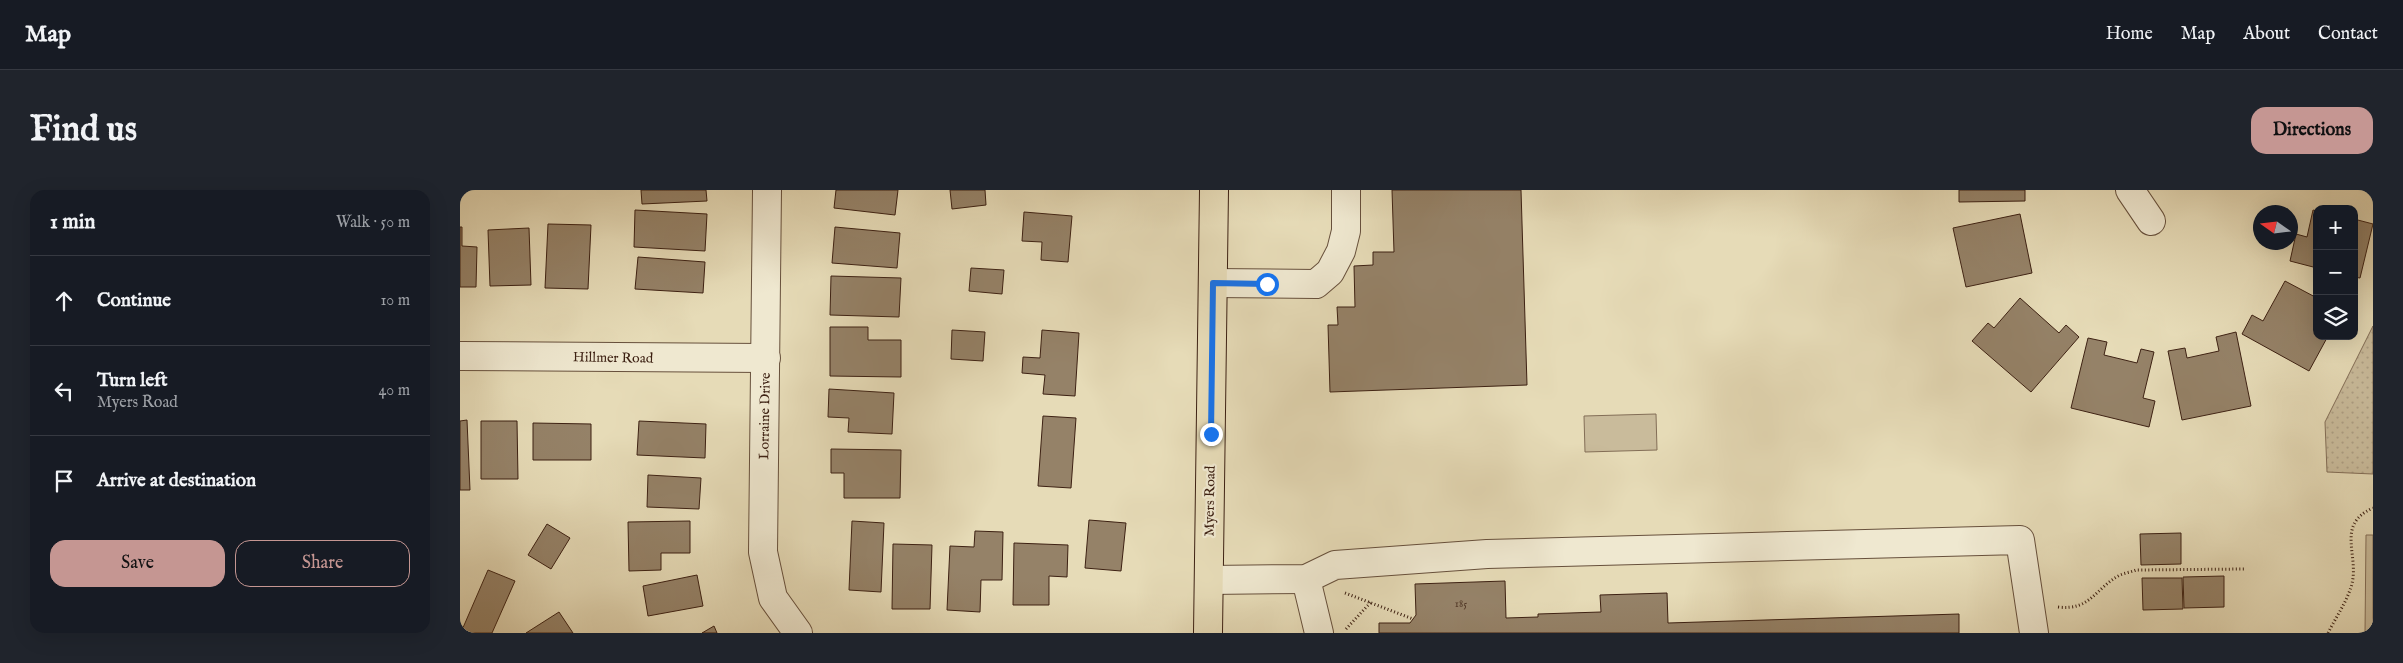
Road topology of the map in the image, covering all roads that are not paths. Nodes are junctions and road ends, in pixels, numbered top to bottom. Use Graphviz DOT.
graph roads {
  1 [pos="767,190"];
  2 [pos="1214,190"];
  3 [pos="1346,190"];
  4 [pos="2130,190"];
  5 [pos="2151,221"];
  6 [pos="1213,283"];
  7 [pos="460,356"];
  8 [pos="766,358"];
  9 [pos="1306,579"];
  10 [pos="1209,580"];
  11 [pos="1331,632"];
  12 [pos="798,633"];
  13 [pos="1208,633"];
  14 [pos="2034,633"];
  1 -- 8 [label="street, Lorraine Drive"];
  2 -- 6 [label="main road, Myers Road"];
  3 -- 6 [label="street"];
  4 -- 5 [label="street"];
  6 -- 10 [label="main road, Myers Road"];
  7 -- 8 [label="street, Hillmer Road"];
  8 -- 12 [label="street, Lorraine Drive"];
  9 -- 10 [label="street"];
  9 -- 11 [label="street"];
  9 -- 14 [label="street"];
  10 -- 13 [label="main road, Myers Road"];
}
